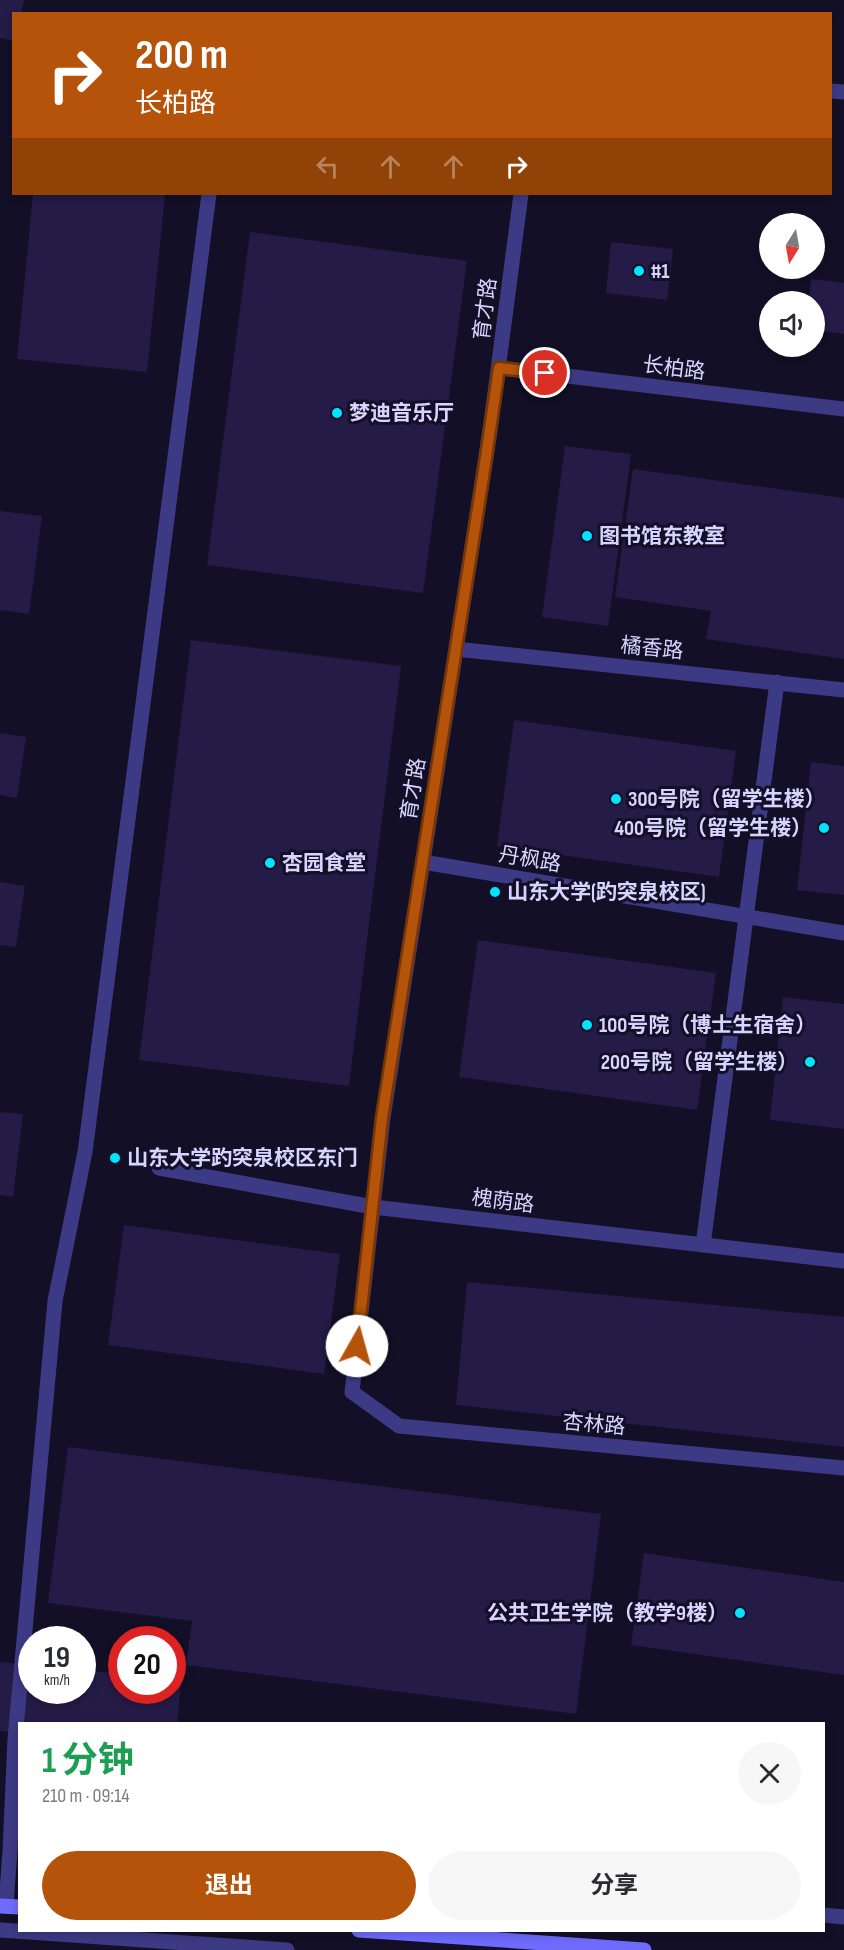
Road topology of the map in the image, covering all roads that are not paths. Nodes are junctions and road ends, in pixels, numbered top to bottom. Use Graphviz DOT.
graph roads {
  1 [pos="209,195"];
  2 [pos="521,195"];
  3 [pos="499,368"];
  4 [pos="844,409"];
  5 [pos="456,649"];
  6 [pos="777,682"];
  7 [pos="844,690"];
  8 [pos="423,862"];
  9 [pos="747,916"];
  10 [pos="844,933"];
  11 [pos="159,1168"];
  12 [pos="373,1207"];
  13 [pos="703,1245"];
  14 [pos="844,1262"];
  15 [pos="352,1392"];
  16 [pos="844,1468"];
  17 [pos="10,1851"];
  18 [pos="8,1907"];
  19 [pos="825,1915"];
  20 [pos="844,1917"];
  21 [pos="0,1930"];
  22 [pos="18,1931"];
  23 [pos="29,1932"];
  24 [pos="388,1932"];
  25 [pos="286,1950"];
  26 [pos="644,1950"];
  1 -- 17 [label="lane"];
  2 -- 3 [label="lane, 育才路"];
  3 -- 4 [label="lane, 长柏路"];
  3 -- 5 [label="lane, 育才路"];
  5 -- 6 [label="lane, 橘香路"];
  5 -- 8 [label="lane, 育才路"];
  6 -- 7 [label="lane, 橘香路"];
  6 -- 9 [label="lane"];
  8 -- 9 [label="lane, 丹枫路"];
  8 -- 12 [label="lane, 育才路"];
  9 -- 10 [label="lane, 丹枫路"];
  9 -- 13 [label="lane"];
  11 -- 12 [label="lane, 槐荫路"];
  12 -- 13 [label="lane, 槐荫路"];
  12 -- 15 [label="lane, 育才路"];
  13 -- 14 [label="lane, 槐荫路"];
  15 -- 16 [label="lane, 杏林路"];
  17 -- 18 [label="lane"];
  19 -- 20 [label="lane"];
  21 -- 22 [label="lane"];
  23 -- 25 [label="lane"];
  24 -- 26 [label="main road"];
}
